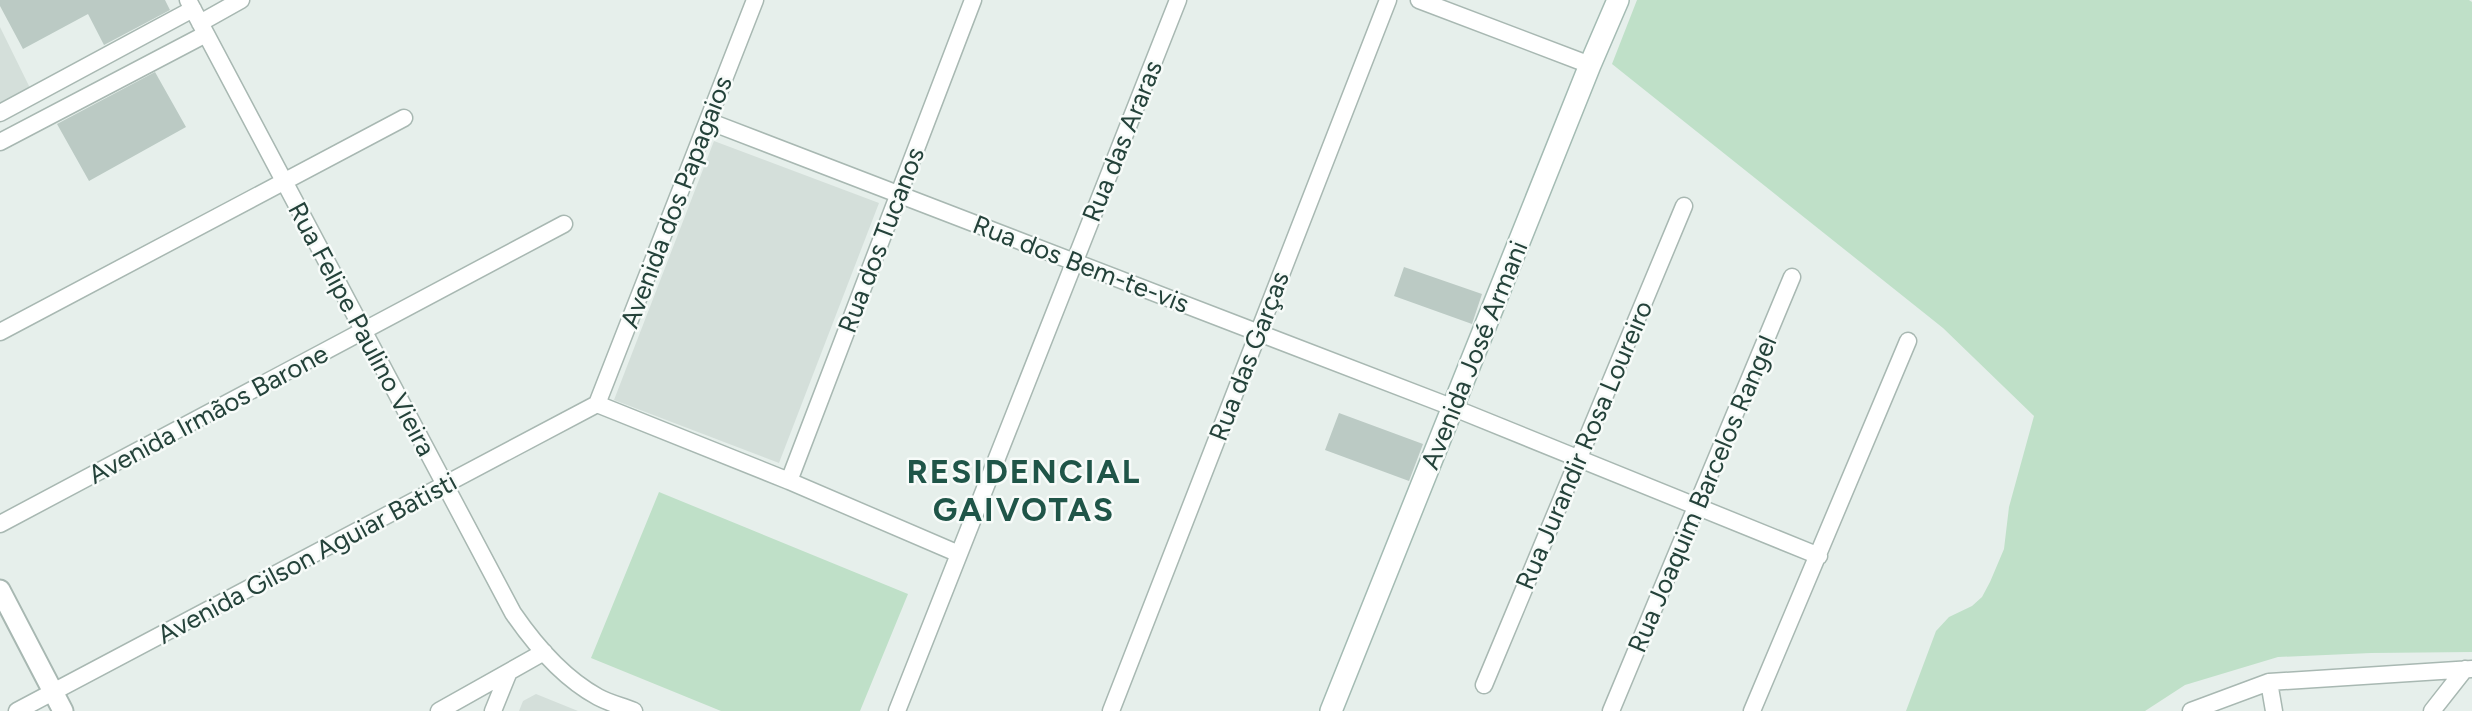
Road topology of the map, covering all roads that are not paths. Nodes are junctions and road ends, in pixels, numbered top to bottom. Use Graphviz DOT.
graph roads {
  1 [pos="241,0"];
  2 [pos="755,0"];
  3 [pos="973,0"];
  4 [pos="1178,0"];
  5 [pos="1388,0"];
  6 [pos="1419,0"];
  7 [pos="1618,0"];
  8 [pos="196,16"];
  9 [pos="1590,65"];
  10 [pos="0,113"];
  11 [pos="404,118"];
  12 [pos="708,121"];
  13 [pos="0,142"];
  14 [pos="284,181"];
  15 [pos="898,194"];
  16 [pos="1684,206"];
  17 [pos="565,224"];
  18 [pos="1074,262"];
  19 [pos="1792,277"];
  20 [pos="363,331"];
  21 [pos="0,332"];
  22 [pos="1258,332"];
  23 [pos="1908,341"];
  24 [pos="597,404"];
  25 [pos="1454,408"];
  26 [pos="1579,458"];
  27 [pos="789,481"];
  28 [pos="445,485"];
  29 [pos="1696,506"];
  30 [pos="0,524"];
  31 [pos="959,554"];
  32 [pos="1819,556"];
  33 [pos="0,590"];
  34 [pos="544,652"];
  35 [pos="2469,669"];
  36 [pos="508,674"];
  37 [pos="2269,682"];
  38 [pos="1484,685"];
  39 [pos="53,692"];
  40 [pos="17,711"];
  41 [pos="63,711"];
  42 [pos="439,711"];
  43 [pos="492,711"];
  44 [pos="634,711"];
  45 [pos="897,711"];
  46 [pos="1111,711"];
  47 [pos="1331,711"];
  48 [pos="1611,711"];
  49 [pos="1752,711"];
  50 [pos="2191,711"];
  51 [pos="2274,711"];
  52 [pos="2432,711"];
  1 -- 8 [label="street"];
  2 -- 12 [label="street, Avenida dos Papagaios"];
  3 -- 15 [label="street, Rua dos Tucanos"];
  4 -- 18 [label="street, Rua das Araras"];
  5 -- 22 [label="street, Rua das Garças"];
  6 -- 9 [label="street"];
  7 -- 9 [label="main road, Avenida José Armani"];
  8 -- 10 [label="street"];
  8 -- 13 [label="street"];
  8 -- 14 [label="street, Rua Felipe Paulino Vieira"];
  9 -- 25 [label="main road, Avenida José Armani"];
  11 -- 14 [label="street"];
  12 -- 15 [label="street, Rua dos Bem-te-vis"];
  12 -- 24 [label="street, Avenida dos Papagaios"];
  14 -- 20 [label="street, Rua Felipe Paulino Vieira"];
  14 -- 21 [label="street"];
  15 -- 18 [label="street, Rua dos Bem-te-vis"];
  15 -- 27 [label="street, Rua dos Tucanos"];
  16 -- 26 [label="street, Rua Jurandir Rosa Loureiro"];
  17 -- 20 [label="street, Avenida Irmãos Barone"];
  18 -- 22 [label="street, Rua dos Bem-te-vis"];
  18 -- 31 [label="street, Rua das Araras"];
  19 -- 29 [label="street, Rua Joaquim Barcelos Rangel"];
  20 -- 28 [label="street, Rua Felipe Paulino Vieira"];
  20 -- 30 [label="street, Avenida Irmãos Barone"];
  22 -- 25 [label="street, Rua dos Bem-te-vis"];
  22 -- 46 [label="street, Rua das Garças"];
  23 -- 32 [label="street"];
  24 -- 27 [label="street"];
  24 -- 28 [label="street, Avenida Gilson Aguiar Batisti"];
  25 -- 26 [label="street, Rua dos Bem-te-vis"];
  25 -- 47 [label="main road, Avenida José Armani"];
  26 -- 29 [label="street, Rua dos Bem-te-vis"];
  26 -- 38 [label="street, Rua Jurandir Rosa Loureiro"];
  27 -- 31 [label="street"];
  28 -- 34 [label="street, Rua Felipe Paulino Vieira"];
  28 -- 39 [label="street, Avenida Gilson Aguiar Batisti"];
  29 -- 32 [label="street, Rua dos Bem-te-vis"];
  29 -- 48 [label="street, Rua Joaquim Barcelos Rangel"];
  31 -- 45 [label="street, Rua das Araras"];
  32 -- 49 [label="street"];
  33 -- 39 [label="street"];
  34 -- 36 [label="street"];
  34 -- 44 [label="street, Rua Felipe Paulino Vieira"];
  35 -- 37 [label="street"];
  35 -- 52 [label="street"];
  36 -- 42 [label="street"];
  36 -- 43 [label="street"];
  37 -- 50 [label="street"];
  37 -- 51 [label="street"];
  39 -- 40 [label="street, Avenida Gilson Aguiar Batisti"];
  39 -- 41 [label="street"];
}
